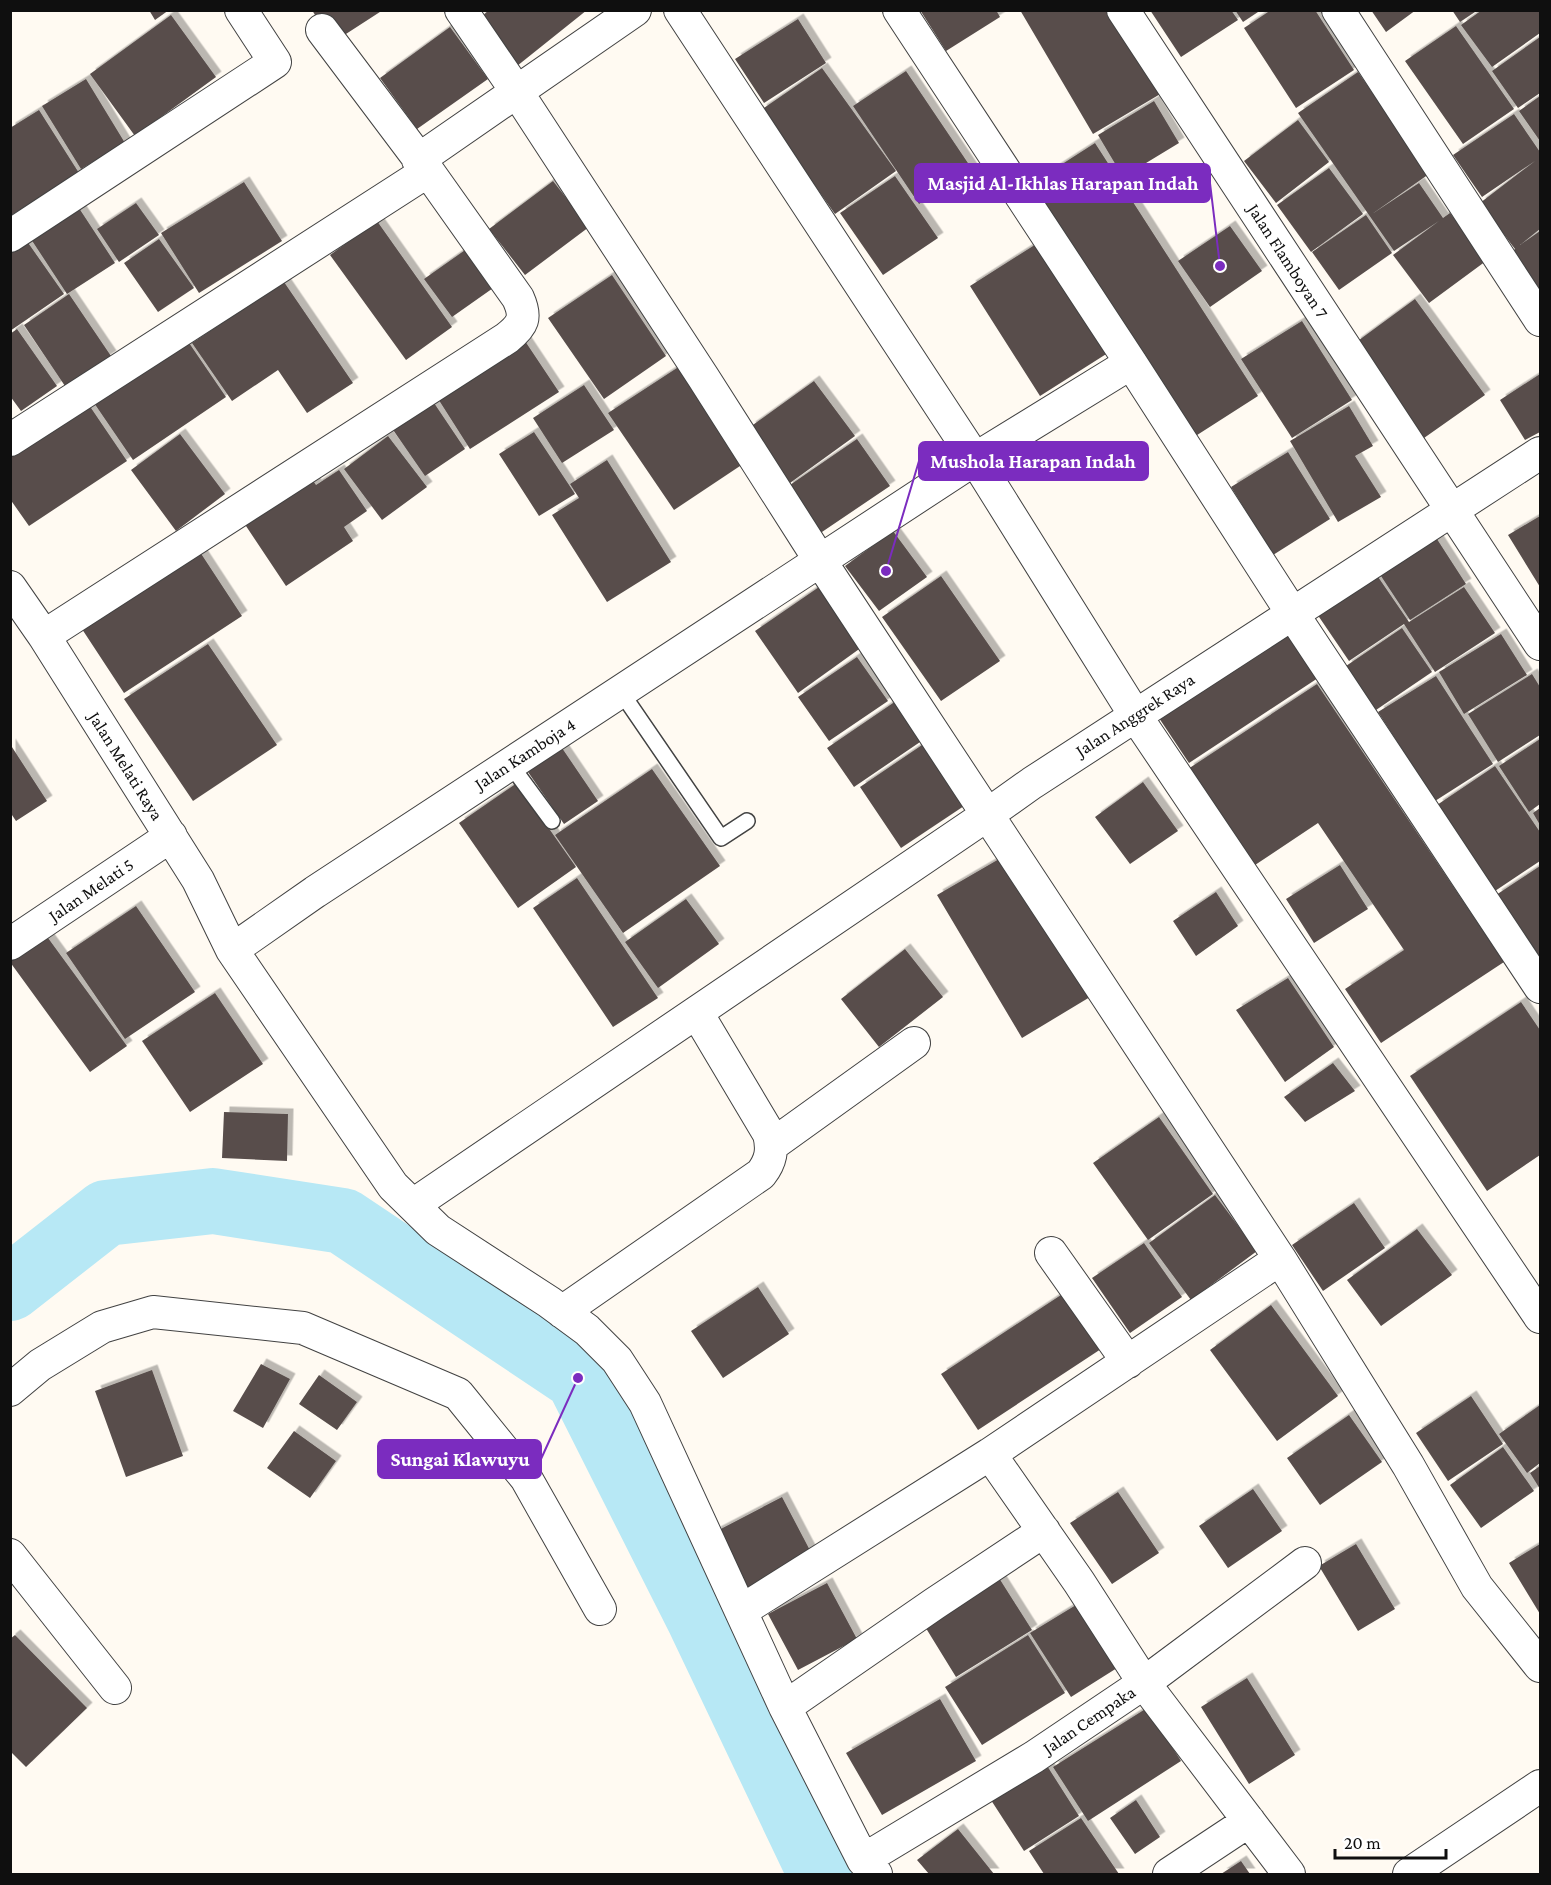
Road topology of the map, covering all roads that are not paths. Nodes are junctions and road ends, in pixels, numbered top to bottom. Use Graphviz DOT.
graph roads {
  1 [pos="241,10"];
  2 [pos="461,10"];
  3 [pos="635,10"];
  4 [pos="680,10"];
  5 [pos="899,10"];
  6 [pos="1123,10"];
  7 [pos="1338,10"];
  8 [pos="322,30"];
  9 [pos="517,92"];
  10 [pos="423,166"];
  11 [pos="10,236"];
  12 [pos="1540,320"];
  13 [pos="1131,363"];
  14 [pos="10,440"];
  15 [pos="1540,453"];
  16 [pos="975,459"];
  17 [pos="1452,511"];
  18 [pos="821,562"];
  19 [pos="10,587"];
  20 [pos="1292,613"];
  21 [pos="44,636"];
  22 [pos="1540,644"];
  23 [pos="621,692"];
  24 [pos="1135,715"];
  25 [pos="510,764"];
  26 [pos="987,815"];
  27 [pos="552,821"];
  28 [pos="747,821"];
  29 [pos="171,836"];
  30 [pos="10,944"];
  31 [pos="232,950"];
  32 [pos="1540,987"];
  33 [pos="697,1012"];
  34 [pos="914,1043"];
  35 [pos="772,1145"];
  36 [pos="413,1206"];
  37 [pos="1051,1253"];
  38 [pos="1280,1259"];
  39 [pos="562,1312"];
  40 [pos="1540,1317"];
  41 [pos="1128,1362"];
  42 [pos="10,1390"];
  43 [pos="990,1454"];
  44 [pos="1044,1531"];
  45 [pos="10,1555"];
  46 [pos="1305,1563"];
  47 [pos="600,1609"];
  48 [pos="741,1611"];
  49 [pos="1540,1666"];
  50 [pos="1144,1683"];
  51 [pos="115,1688"];
  52 [pos="785,1707"];
  53 [pos="1540,1786"];
  54 [pos="1249,1821"];
  55 [pos="1447,1865"];
  56 [pos="870,1868"];
  57 [pos="1169,1875"];
  58 [pos="1288,1875"];
  59 [pos="1409,1875"];
  1 -- 11 [label="street"];
  2 -- 9 [label="street"];
  3 -- 9 [label="street"];
  4 -- 16 [label="street"];
  5 -- 13 [label="street"];
  6 -- 17 [label="street, Jalan Flamboyan 7"];
  7 -- 12 [label="street"];
  8 -- 10 [label="street"];
  9 -- 10 [label="street"];
  9 -- 18 [label="street"];
  10 -- 14 [label="street"];
  10 -- 21 [label="street"];
  13 -- 16 [label="street, Jalan Kamboja 4"];
  13 -- 20 [label="street"];
  15 -- 17 [label="street, Jalan Anggrek Raya"];
  16 -- 18 [label="street, Jalan Kamboja 4"];
  16 -- 24 [label="street"];
  17 -- 20 [label="street, Jalan Anggrek Raya"];
  17 -- 22 [label="street, Jalan Flamboyan 7"];
  18 -- 23 [label="street, Jalan Kamboja 4"];
  18 -- 26 [label="street"];
  19 -- 21 [label="street, Jalan Melati Raya"];
  20 -- 24 [label="street, Jalan Anggrek Raya"];
  20 -- 32 [label="street"];
  21 -- 29 [label="street, Jalan Melati Raya"];
  23 -- 25 [label="street, Jalan Kamboja 4"];
  23 -- 28 [label="lane"];
  24 -- 26 [label="street, Jalan Anggrek Raya"];
  24 -- 40 [label="street"];
  25 -- 27 [label="lane"];
  25 -- 31 [label="street, Jalan Kamboja 4"];
  26 -- 33 [label="street, Jalan Anggrek Raya"];
  26 -- 38 [label="street"];
  29 -- 30 [label="street, Jalan Melati 5"];
  29 -- 31 [label="street, Jalan Melati Raya"];
  31 -- 36 [label="street, Jalan Melati Raya"];
  33 -- 35 [label="street"];
  33 -- 36 [label="street, Jalan Anggrek Raya"];
  34 -- 35 [label="street"];
  35 -- 39 [label="street"];
  36 -- 39 [label="street, Jalan Melati Raya"];
  37 -- 41 [label="street"];
  38 -- 41 [label="street"];
  38 -- 49 [label="street"];
  39 -- 48 [label="street, Jalan Melati Raya"];
  41 -- 43 [label="street"];
  42 -- 47 [label="street"];
  43 -- 44 [label="street"];
  43 -- 48 [label="street"];
  44 -- 50 [label="street"];
  44 -- 52 [label="street"];
  45 -- 51 [label="street"];
  46 -- 50 [label="street, Jalan Cempaka"];
  48 -- 52 [label="street, Jalan Melati Raya"];
  50 -- 54 [label="street"];
  50 -- 56 [label="street, Jalan Cempaka"];
  52 -- 56 [label="street, Jalan Melati Raya"];
  53 -- 55 [label="street"];
  54 -- 57 [label="street"];
  54 -- 58 [label="street"];
  55 -- 59 [label="street"];
}
